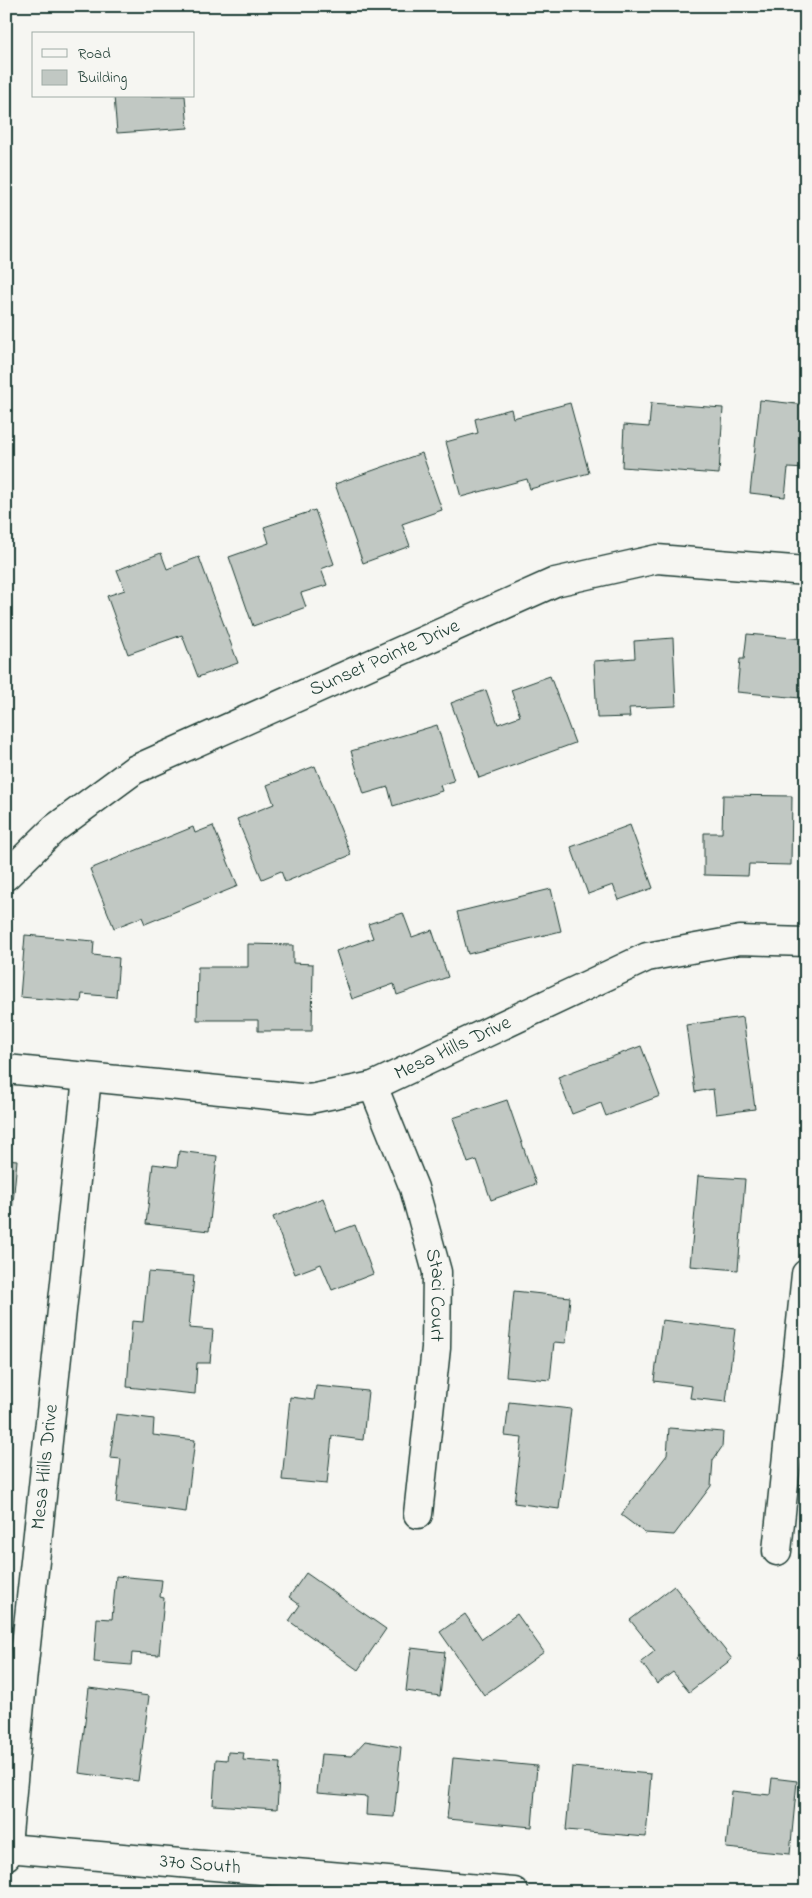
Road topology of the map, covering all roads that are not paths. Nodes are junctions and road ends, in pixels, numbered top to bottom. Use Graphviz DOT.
graph roads {
  1 [pos="806,571"];
  2 [pos="6,876"];
  3 [pos="806,942"];
  4 [pos="6,1069"];
  5 [pos="87,1078"];
  6 [pos="373,1086"];
  7 [pos="806,1274"];
  8 [pos="418,1514"];
  9 [pos="777,1551"];
  10 [pos="14,1681"];
  11 [pos="7,1848"];
  12 [pos="6,1856"];
  13 [pos="514,1892"];
  1 -- 2 [label="street, Sunset Pointe Drive"];
  3 -- 6 [label="street, Mesa Hills Drive"];
  4 -- 5 [label="street, Mesa Hills Drive"];
  5 -- 6 [label="street, Mesa Hills Drive"];
  5 -- 10 [label="street, Mesa Hills Drive"];
  6 -- 8 [label="street, Staci Court"];
  7 -- 9 [label="street"];
  10 -- 11 [label="street, Mesa Hills Drive"];
  11 -- 12 [label="street, Mesa Hills Drive"];
  11 -- 13 [label="street, 370 South"];
}
